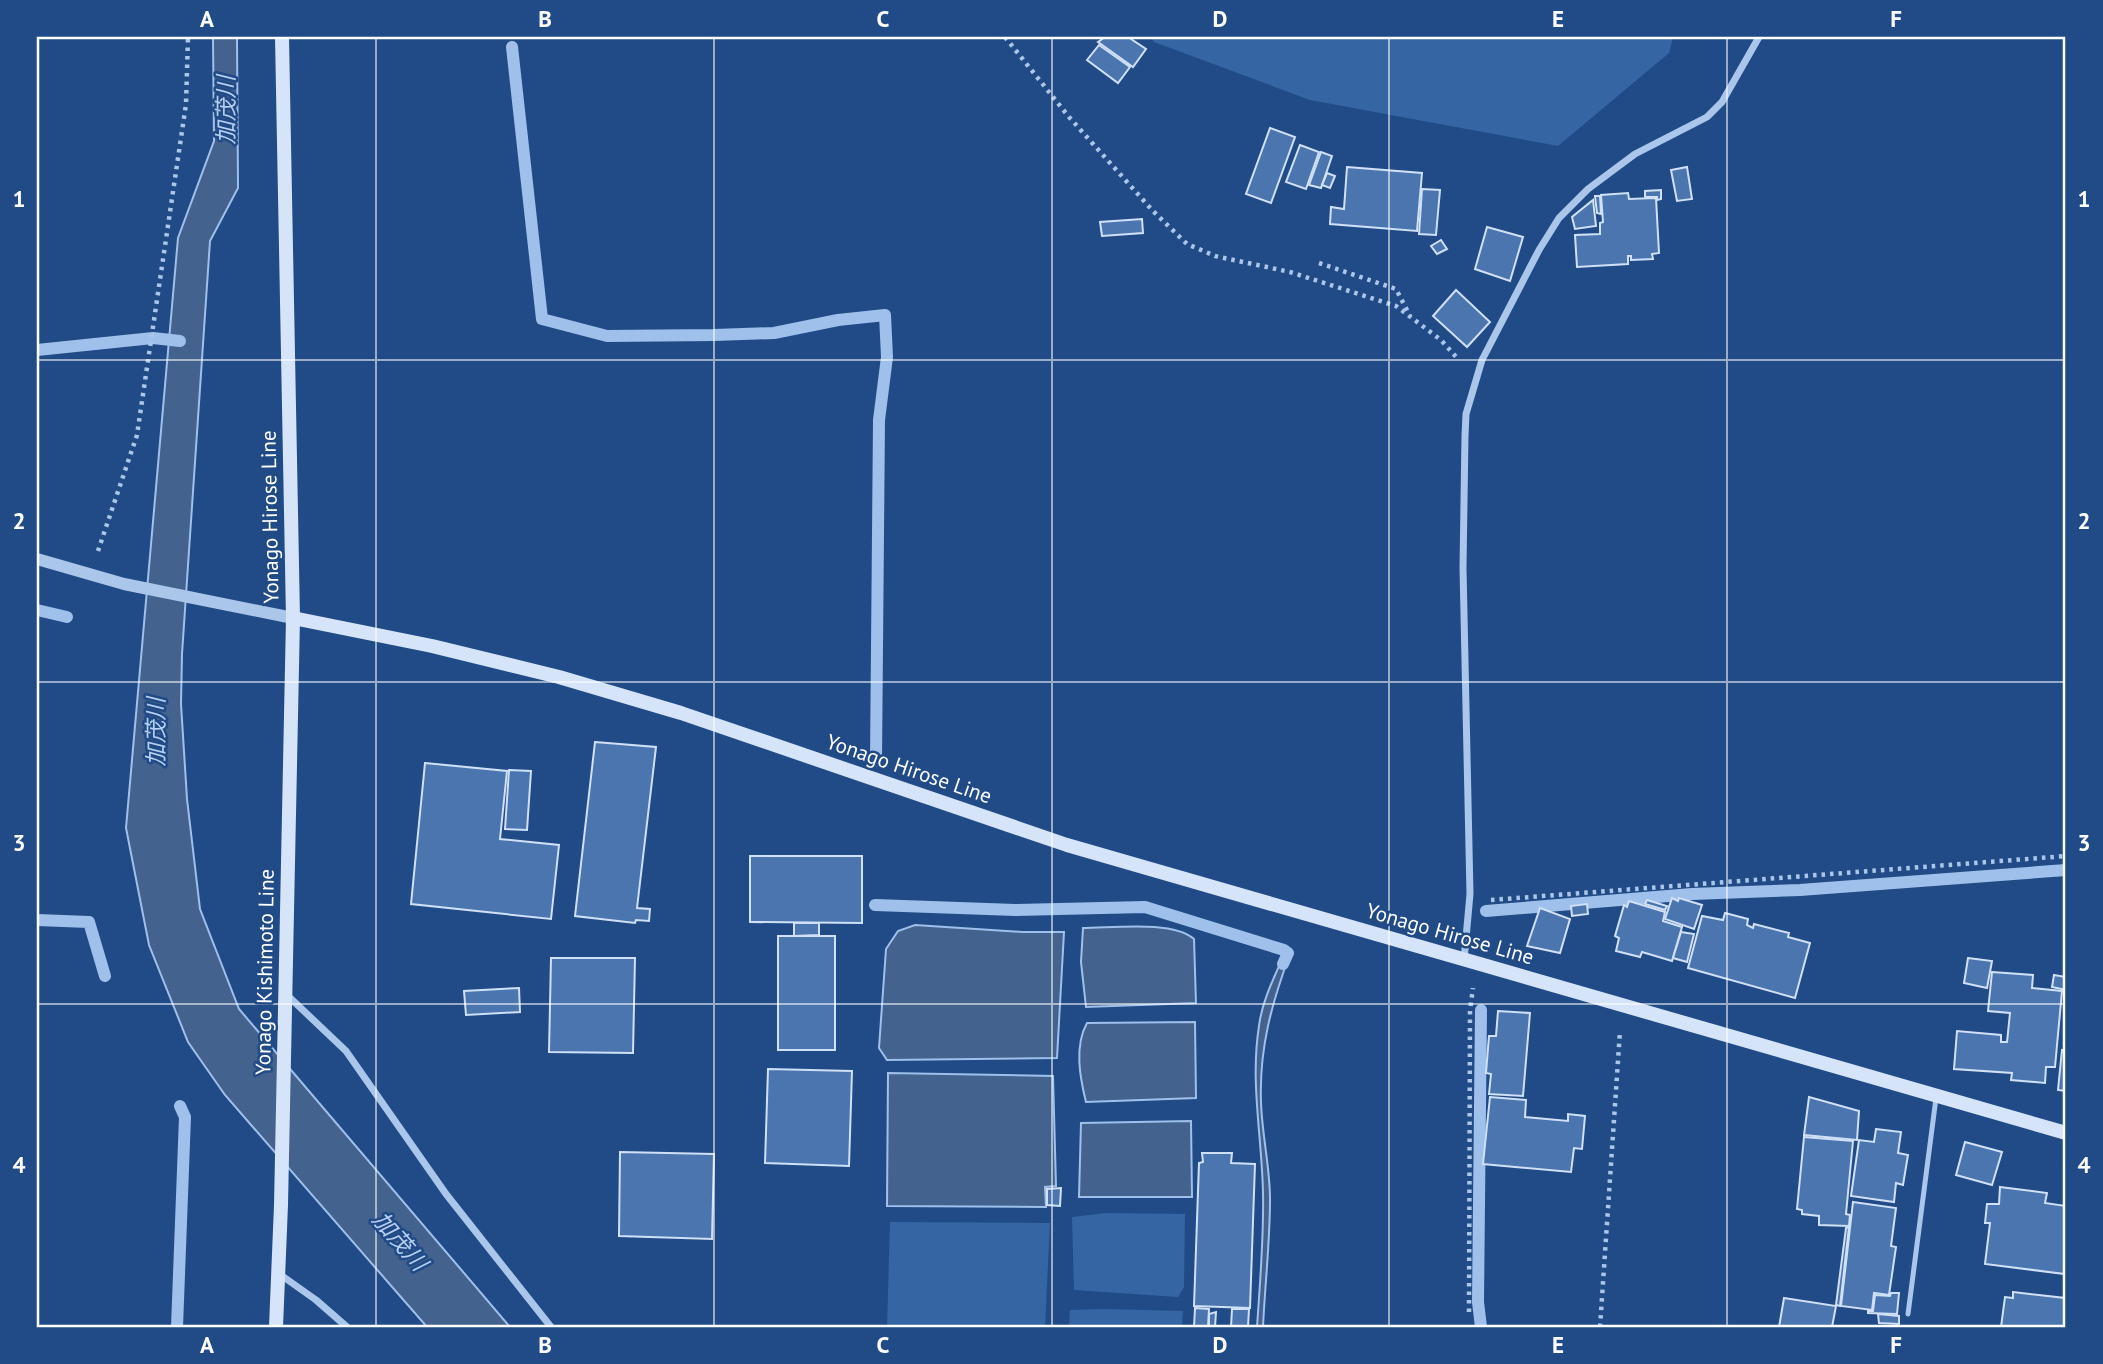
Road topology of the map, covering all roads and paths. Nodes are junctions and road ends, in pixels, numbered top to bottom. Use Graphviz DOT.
graph roads {
  1 [pos="188,37"];
  2 [pos="282,37"];
  3 [pos="1005,37"];
  4 [pos="1759,37"];
  5 [pos="1319,263"];
  6 [pos="1412,318"];
  7 [pos="1477,378"];
  8 [pos="37,559"];
  9 [pos="89,575"];
  10 [pos="293,618"];
  11 [pos="2066,856"];
  12 [pos="1491,900"];
  13 [pos="1470,961"];
  14 [pos="285,993"];
  15 [pos="1623,1005"];
  16 [pos="1937,1096"];
  17 [pos="2066,1133"];
  18 [pos="277,1272"];
  19 [pos="1469,1311"];
  20 [pos="1908,1314"];
  21 [pos="276,1327"];
  22 [pos="347,1327"];
  23 [pos="551,1327"];
  24 [pos="1600,1327"];
  1 -- 9 [label="path"];
  2 -- 10 [label="main road, Yonago Hirose Line"];
  3 -- 6 [label="path"];
  4 -- 7 [label="street"];
  5 -- 6 [label="path"];
  6 -- 7 [label="path"];
  7 -- 13 [label="street"];
  8 -- 9 [label="street"];
  9 -- 10 [label="street"];
  10 -- 13 [label="main road, Yonago Hirose Line"];
  10 -- 14 [label="main road, Yonago Kishimoto Line"];
  11 -- 12 [label="path"];
  13 -- 15 [label="main road, Yonago Hirose Line"];
  13 -- 19 [label="path"];
  14 -- 18 [label="main road, Yonago Kishimoto Line"];
  14 -- 23 [label="street"];
  15 -- 16 [label="main road, Yonago Hirose Line"];
  15 -- 24 [label="path"];
  16 -- 17 [label="main road, Yonago Hirose Line"];
  16 -- 20 [label="lane"];
  18 -- 21 [label="main road, Yonago Kishimoto Line"];
  18 -- 22 [label="street"];
}
